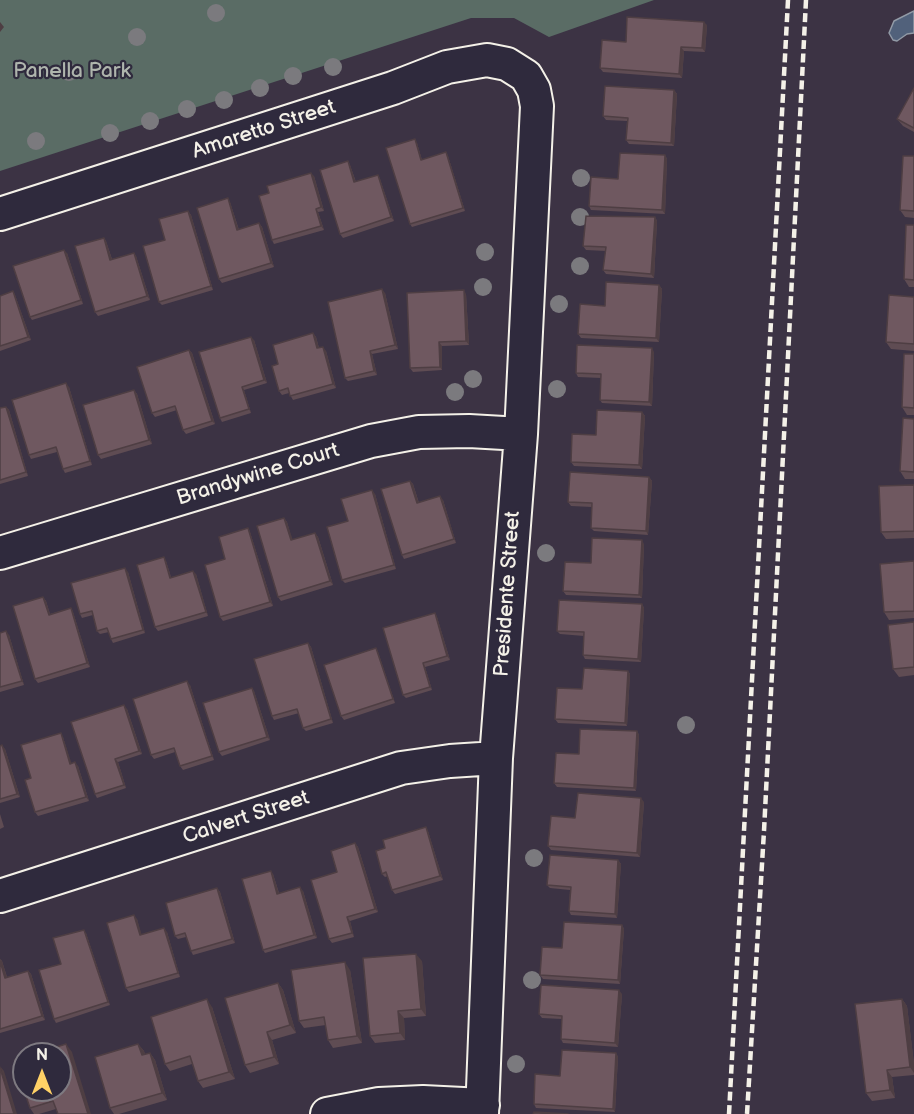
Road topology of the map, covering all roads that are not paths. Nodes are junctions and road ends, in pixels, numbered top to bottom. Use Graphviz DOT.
graph roads {
  1 [pos="526,76"];
  2 [pos="0,214"];
  3 [pos="521,434"];
  4 [pos="0,553"];
  5 [pos="496,758"];
  6 [pos="0,896"];
  7 [pos="482,1110"];
  8 [pos="327,1114"];
  1 -- 2 [label="street, Amaretto Street"];
  1 -- 3 [label="street, Presidente Street"];
  3 -- 4 [label="street, Brandywine Court"];
  3 -- 5 [label="street, Presidente Street"];
  5 -- 6 [label="street, Calvert Street"];
  5 -- 7 [label="street, Presidente Street"];
  7 -- 8 [label="street"];
}
